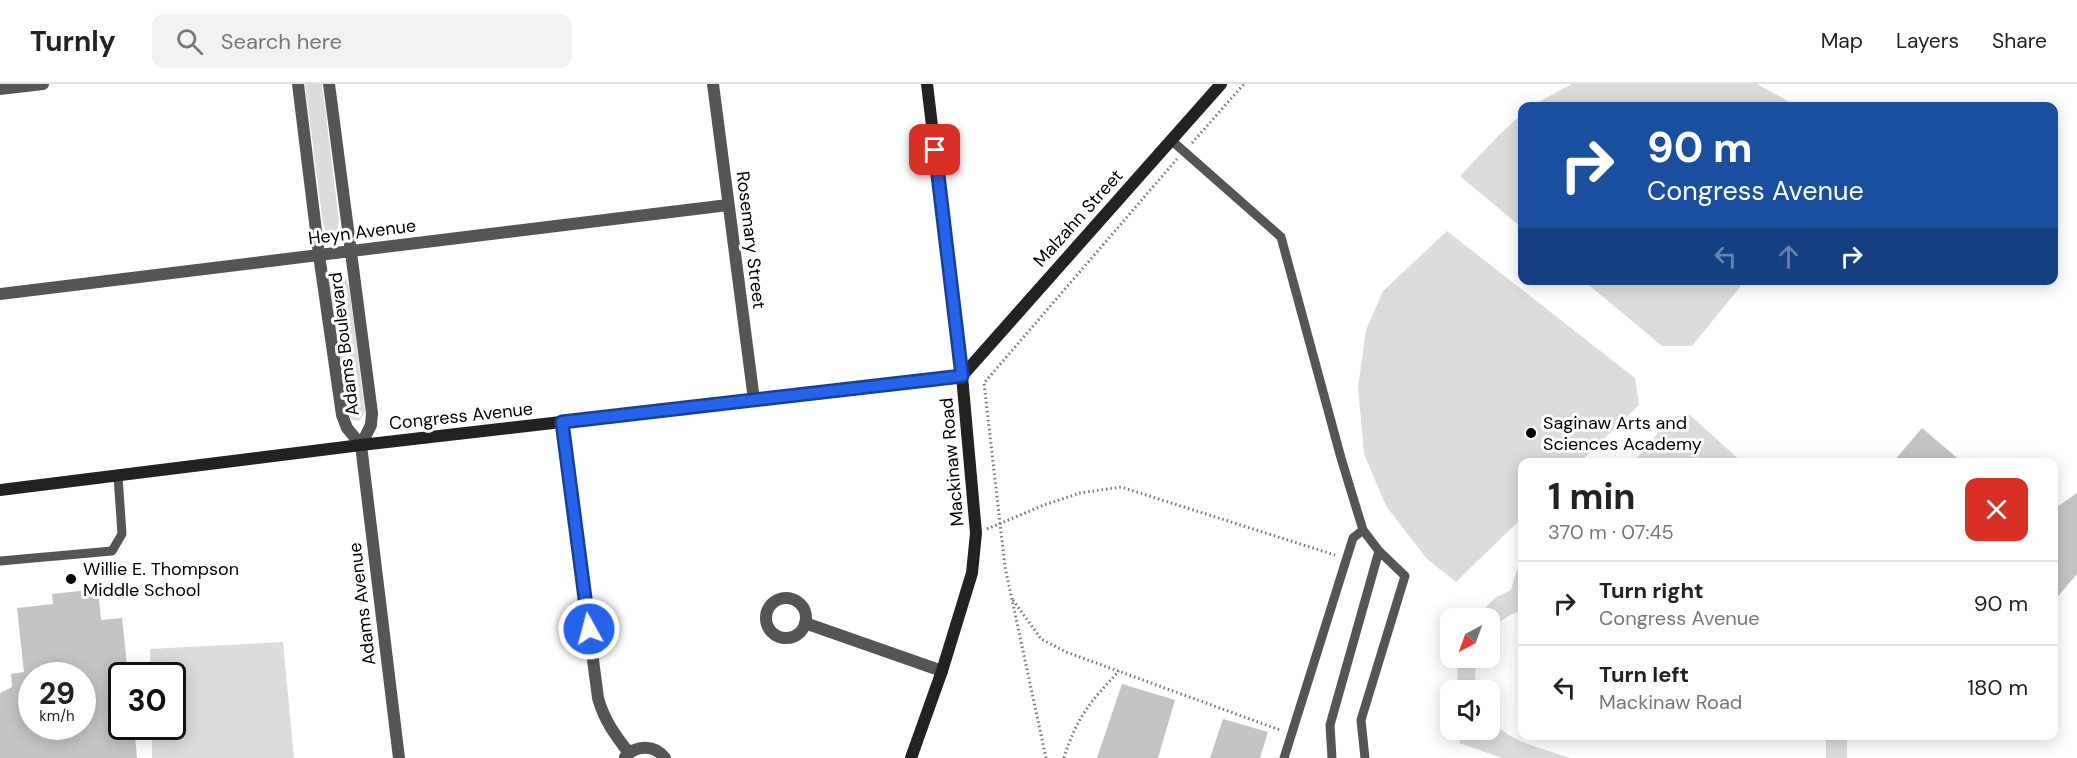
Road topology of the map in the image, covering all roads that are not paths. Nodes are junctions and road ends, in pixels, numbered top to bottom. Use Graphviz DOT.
graph roads {
  1 [pos="43,84"];
  2 [pos="298,84"];
  3 [pos="329,84"];
  4 [pos="713,84"];
  5 [pos="927,84"];
  6 [pos="1221,84"];
  7 [pos="0,89"];
  8 [pos="1171,140"];
  9 [pos="728,205"];
  10 [pos="351,252"];
  11 [pos="319,255"];
  12 [pos="0,294"];
  13 [pos="962,376"];
  14 [pos="754,400"];
  15 [pos="562,422"];
  16 [pos="361,445"];
  17 [pos="118,476"];
  18 [pos="0,490"];
  19 [pos="1363,530"];
  20 [pos="1379,551"];
  21 [pos="0,561"];
  22 [pos="805,623"];
  23 [pos="942,671"];
  24 [pos="626,755"];
  25 [pos="399,758"];
  26 [pos="665,758"];
  27 [pos="911,758"];
  28 [pos="1284,758"];
  29 [pos="1332,758"];
  30 [pos="1365,758"];
  1 -- 7 [label="street"];
  2 -- 11 [label="street, Adams Boulevard"];
  3 -- 10 [label="street, Adams Boulevard"];
  4 -- 9 [label="street, Rosemary Street"];
  5 -- 13 [label="street, Mackinaw Road"];
  6 -- 8 [label="street, Malzahn Street"];
  8 -- 13 [label="street, Malzahn Street"];
  8 -- 19 [label="lane"];
  9 -- 10 [label="street, Heyn Avenue"];
  9 -- 14 [label="street, Rosemary Street"];
  10 -- 11 [label="street, Heyn Avenue"];
  10 -- 16 [label="street, Adams Boulevard"];
  11 -- 12 [label="street, Heyn Avenue"];
  11 -- 16 [label="street, Adams Boulevard"];
  13 -- 14 [label="street, Congress Avenue"];
  13 -- 23 [label="street, Mackinaw Road"];
  14 -- 15 [label="street, Congress Avenue"];
  15 -- 16 [label="street, Congress Avenue"];
  15 -- 24 [label="street"];
  16 -- 17 [label="street, Congress Avenue"];
  16 -- 25 [label="street, Adams Avenue"];
  17 -- 18 [label="street, Congress Avenue"];
  17 -- 21 [label="lane"];
  19 -- 20 [label="lane"];
  19 -- 28 [label="lane"];
  20 -- 29 [label="lane"];
  20 -- 30 [label="lane"];
  22 -- 23 [label="street"];
  23 -- 27 [label="street, Mackinaw Road"];
  24 -- 26 [label="street"];
}
